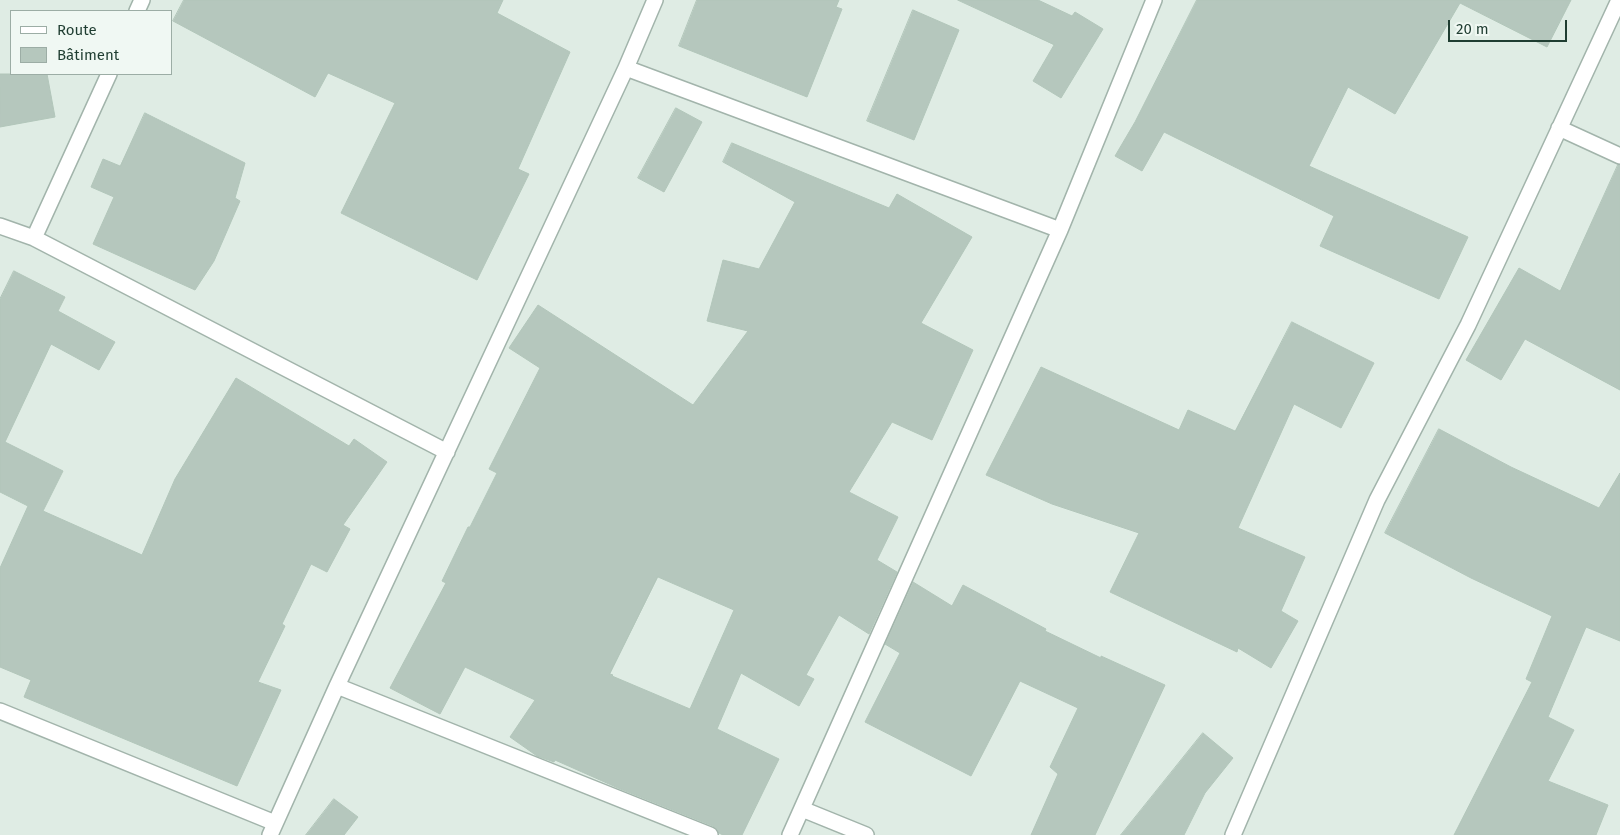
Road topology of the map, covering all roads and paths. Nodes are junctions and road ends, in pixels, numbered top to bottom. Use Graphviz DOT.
graph roads {
  1 [pos="655,0"];
  2 [pos="1154,0"];
  3 [pos="1619,0"];
  4 [pos="626,68"];
  5 [pos="109,75"];
  6 [pos="1559,128"];
  7 [pos="1620,156"];
  8 [pos="0,226"];
  9 [pos="1060,230"];
  10 [pos="34,238"];
  11 [pos="447,452"];
  12 [pos="337,686"];
  13 [pos="0,711"];
  14 [pos="802,809"];
  15 [pos="272,829"];
  16 [pos="710,835"];
  17 [pos="790,835"];
  18 [pos="866,835"];
  19 [pos="1234,835"];
  1 -- 4 [label="street"];
  2 -- 9 [label="street"];
  3 -- 6 [label="street"];
  4 -- 9 [label="street"];
  4 -- 11 [label="street"];
  5 -- 10 [label="street"];
  6 -- 7 [label="street"];
  6 -- 19 [label="street"];
  8 -- 10 [label="street"];
  9 -- 14 [label="street"];
  10 -- 11 [label="street"];
  11 -- 12 [label="street"];
  12 -- 15 [label="street"];
  12 -- 16 [label="street"];
  13 -- 15 [label="street"];
  14 -- 17 [label="street"];
  14 -- 18 [label="street"];
}
